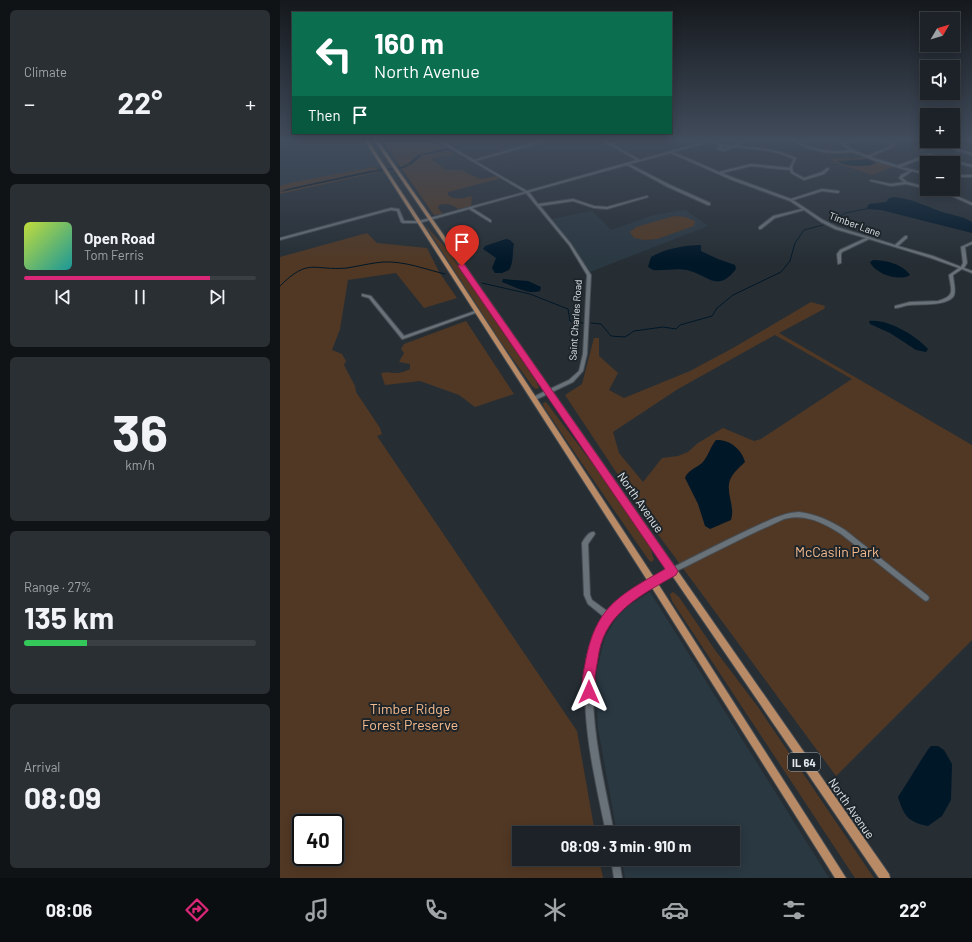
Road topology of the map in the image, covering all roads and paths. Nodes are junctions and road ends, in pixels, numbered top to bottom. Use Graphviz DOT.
graph roads {
  1 [pos="393,182"];
  2 [pos="404,182"];
  3 [pos="509,182"];
  4 [pos="563,182"];
  5 [pos="661,182"];
  6 [pos="743,182"];
  7 [pos="876,182"];
  8 [pos="906,183"];
  9 [pos="920,187"];
  10 [pos="527,192"];
  11 [pos="838,192"];
  12 [pos="955,196"];
  13 [pos="648,197"];
  14 [pos="791,200"];
  15 [pos="709,204"];
  16 [pos="972,204"];
  17 [pos="538,205"];
  18 [pos="470,208"];
  19 [pos="805,209"];
  20 [pos="430,219"];
  21 [pos="490,221"];
  22 [pos="419,222"];
  23 [pos="760,228"];
  24 [pos="906,236"];
  25 [pos="869,238"];
  26 [pos="280,239"];
  27 [pos="972,243"];
  28 [pos="895,246"];
  29 [pos="839,263"];
  30 [pos="962,268"];
  31 [pos="972,272"];
  32 [pos="363,294"];
  33 [pos="896,308"];
  34 [pos="476,312"];
  35 [pos="549,393"];
  36 [pos="533,399"];
  37 [pos="592,534"];
  38 [pos="672,571"];
  39 [pos="652,581"];
  40 [pos="926,598"];
  41 [pos="608,616"];
  42 [pos="609,826"];
  43 [pos="616,866"];
  44 [pos="618,878"];
  45 [pos="841,878"];
  46 [pos="884,878"];
  1 -- 22 [label="main road, IL 64"];
  2 -- 20 [label="main road, North Avenue / IL 64"];
  3 -- 10 [label="street, Saint Charles Road"];
  4 -- 10 [label="street"];
  5 -- 15 [label="street"];
  6 -- 14 [label="street, Timber Lane"];
  7 -- 8 [label="street"];
  8 -- 9 [label="street"];
  10 -- 17 [label="street, Saint Charles Road"];
  10 -- 18 [label="street"];
  11 -- 14 [label="street"];
  12 -- 16 [label="street"];
  13 -- 17 [label="street"];
  14 -- 19 [label="street, Timber Lane"];
  17 -- 35 [label="street, Saint Charles Road"];
  18 -- 20 [label="street"];
  18 -- 21 [label="street"];
  19 -- 23 [label="street"];
  19 -- 25 [label="street, Timber Lane"];
  20 -- 22 [label="street"];
  20 -- 35 [label="main road, North Avenue / IL 64"];
  22 -- 26 [label="street"];
  22 -- 34 [label="main road, IL 64"];
  24 -- 28 [label="street"];
  25 -- 28 [label="street, Timber Lane"];
  25 -- 29 [label="street"];
  27 -- 30 [label="street"];
  28 -- 30 [label="street, Timber Lane"];
  30 -- 31 [label="street, Timber Lane"];
  30 -- 33 [label="street"];
  32 -- 34 [label="street"];
  34 -- 36 [label="main road, IL 64"];
  35 -- 36 [label="street, Saint Charles Road"];
  35 -- 38 [label="main road, North Avenue / IL 64"];
  36 -- 39 [label="main road, IL 64"];
  37 -- 41 [label="street"];
  38 -- 39 [label="street"];
  38 -- 40 [label="street"];
  38 -- 46 [label="main road, North Avenue / IL 64"];
  39 -- 41 [label="street"];
  39 -- 45 [label="main road, IL 64"];
  41 -- 42 [label="street"];
  43 -- 44 [label="street"];
}
